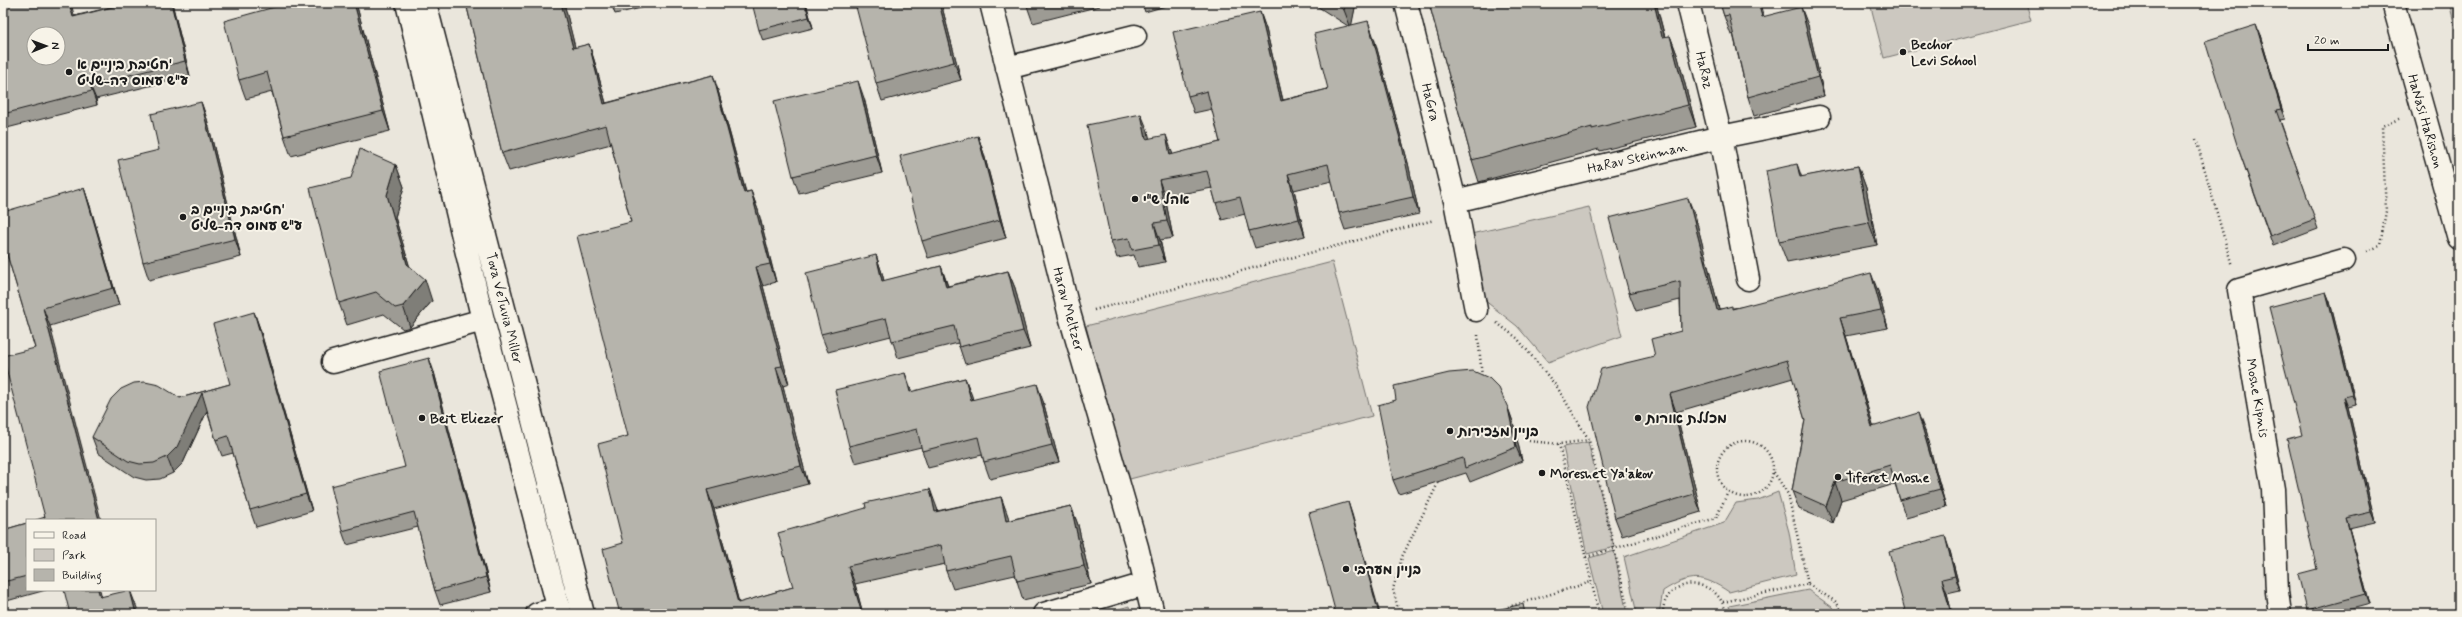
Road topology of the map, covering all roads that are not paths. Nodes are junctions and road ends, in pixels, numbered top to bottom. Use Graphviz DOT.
graph roads {
  1 [pos="407,3"];
  2 [pos="426,3"];
  3 [pos="991,3"];
  4 [pos="1406,3"];
  5 [pos="1688,3"];
  6 [pos="2393,3"];
  7 [pos="1135,36"];
  8 [pos="1007,68"];
  9 [pos="1819,117"];
  10 [pos="1721,137"];
  11 [pos="1456,207"];
  12 [pos="2459,240"];
  13 [pos="2344,260"];
  14 [pos="1748,278"];
  15 [pos="1476,310"];
  16 [pos="483,320"];
  17 [pos="333,362"];
  18 [pos="1145,584"];
  19 [pos="560,611"];
  20 [pos="537,614"];
  21 [pos="583,614"];
  22 [pos="1044,614"];
  23 [pos="1153,614"];
  24 [pos="2280,614"];
  1 -- 16 [label="street, Tova VeTuvia Miller"];
  2 -- 21 [label="street, Tova VeTuvia Miller"];
  3 -- 8 [label="street, Harav Meltzer"];
  4 -- 11 [label="street, HaGra"];
  5 -- 10 [label="street, HaRaz"];
  6 -- 12 [label="street, HaNasi HaRishon"];
  7 -- 8 [label="street"];
  8 -- 18 [label="street, Harav Meltzer"];
  9 -- 10 [label="street, HaRav Steinman"];
  10 -- 11 [label="street, HaRav Steinman"];
  10 -- 14 [label="street, HaRaz"];
  11 -- 15 [label="street, HaGra"];
  13 -- 24 [label="street, Moshe Kipnis"];
  16 -- 17 [label="street"];
  16 -- 19 [label="street, Tova VeTuvia Miller"];
  18 -- 22 [label="street"];
  18 -- 23 [label="street, Harav Meltzer"];
  19 -- 20 [label="street"];
}
